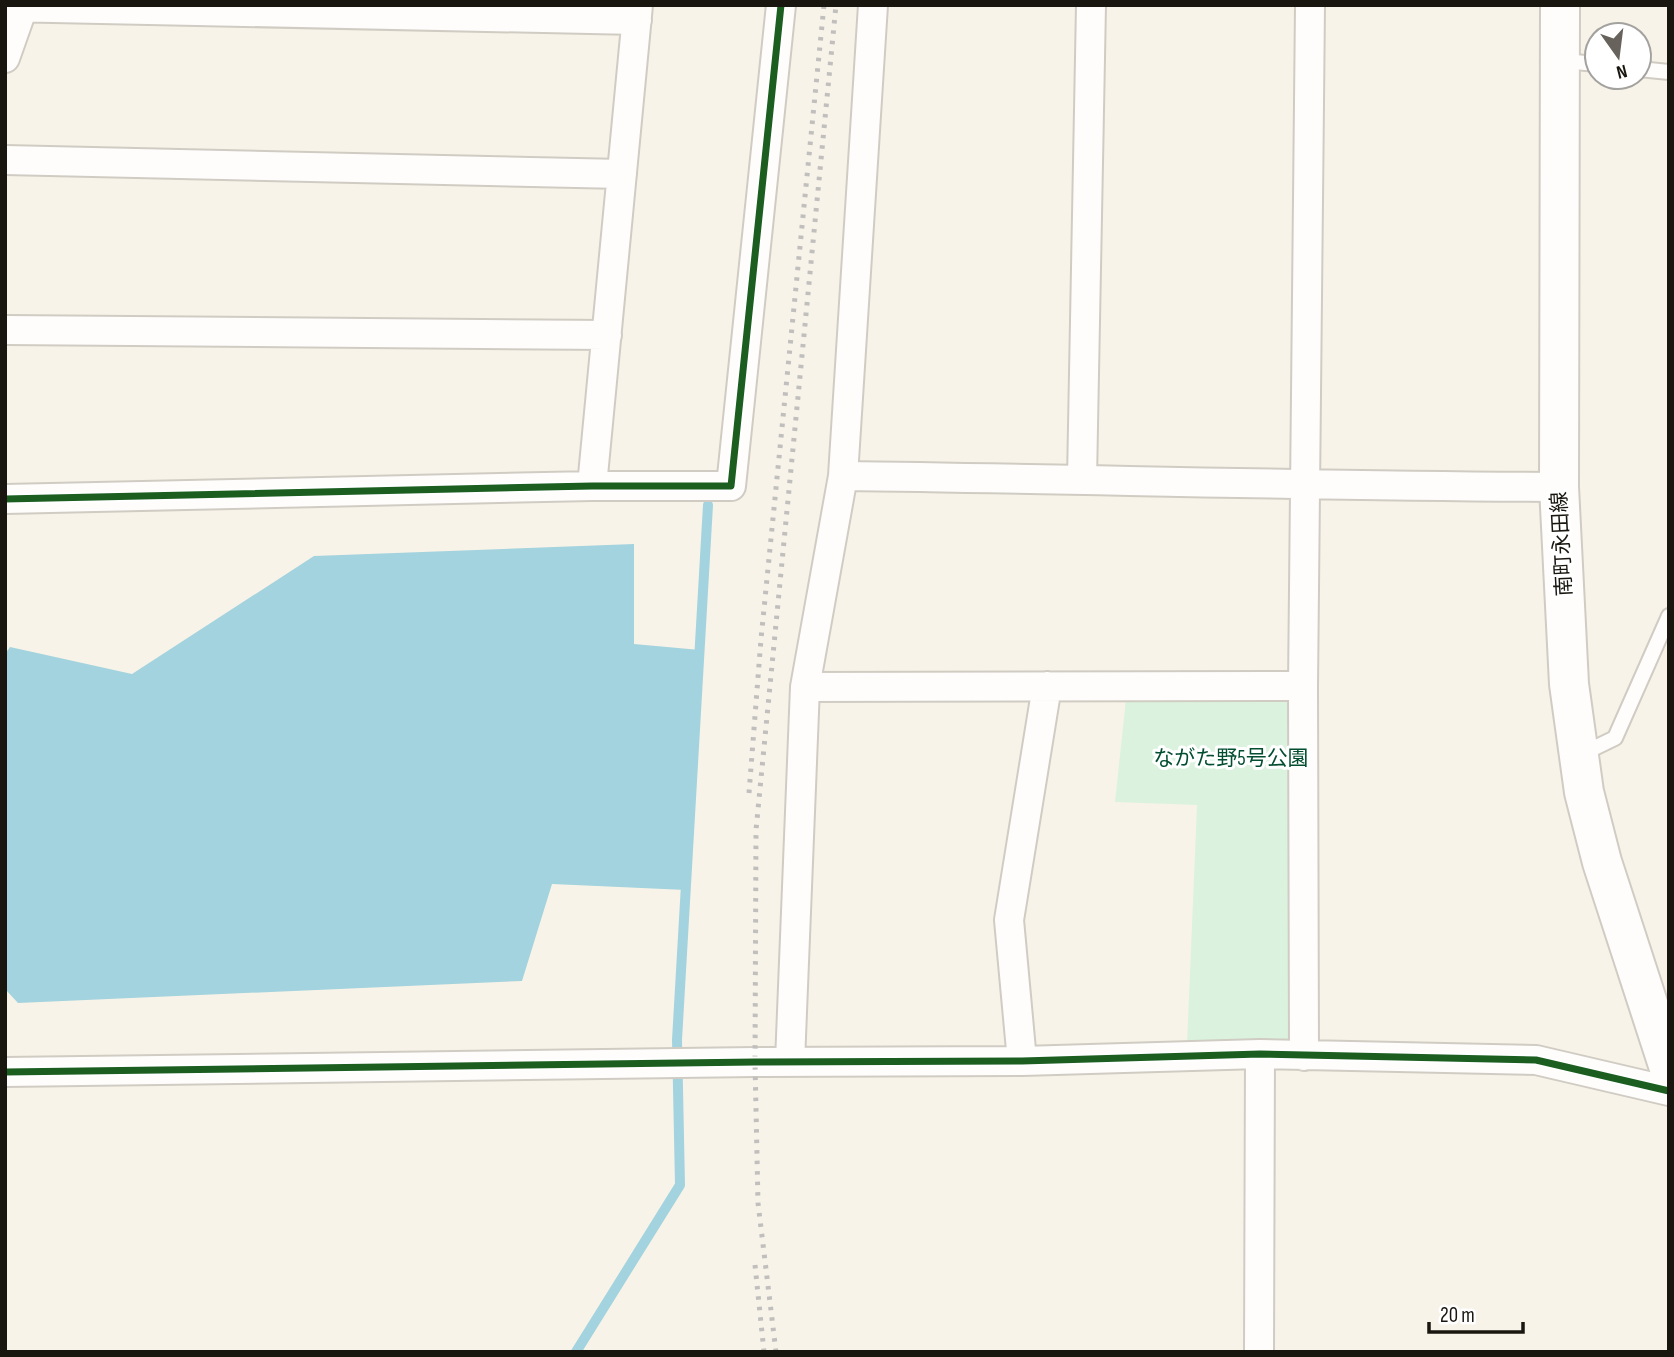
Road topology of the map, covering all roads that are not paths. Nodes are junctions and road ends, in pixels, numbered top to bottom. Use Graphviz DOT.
graph roads {
  1 [pos="781,5"];
  2 [pos="873,5"];
  3 [pos="1091,5"];
  4 [pos="1310,5"];
  5 [pos="1560,5"];
  6 [pos="14,7"];
  7 [pos="92,7"];
  8 [pos="638,12"];
  9 [pos="5,58"];
  10 [pos="1579,62"];
  11 [pos="5,160"];
  12 [pos="622,174"];
  13 [pos="5,330"];
  14 [pos="607,335"];
  15 [pos="843,477"];
  16 [pos="1082,479"];
  17 [pos="592,486"];
  18 [pos="1305,486"];
  19 [pos="1559,487"];
  20 [pos="5,499"];
  21 [pos="1669,616"];
  22 [pos="1047,686"];
  23 [pos="1303,686"];
  24 [pos="805,687"];
  25 [pos="1579,755"];
  26 [pos="1260,1054"];
  27 [pos="1304,1056"];
  28 [pos="1022,1061"];
  29 [pos="790,1062"];
  30 [pos="1669,1068"];
  31 [pos="5,1072"];
  32 [pos="1669,1091"];
  33 [pos="1259,1352"];
  1 -- 17 [label="street"];
  2 -- 15 [label="street"];
  3 -- 16 [label="street"];
  4 -- 18 [label="street"];
  5 -- 10 [label="street, 南町永田線"];
  6 -- 7 [label="street"];
  6 -- 9 [label="street"];
  7 -- 8 [label="street"];
  8 -- 12 [label="street"];
  10 -- 19 [label="street, 南町永田線"];
  11 -- 12 [label="street"];
  12 -- 14 [label="street"];
  13 -- 14 [label="street"];
  14 -- 17 [label="street"];
  15 -- 16 [label="street"];
  15 -- 24 [label="street"];
  16 -- 18 [label="street"];
  17 -- 20 [label="street"];
  18 -- 19 [label="street"];
  18 -- 23 [label="street"];
  19 -- 25 [label="street, 南町永田線"];
  21 -- 25 [label="lane"];
  22 -- 23 [label="street"];
  22 -- 24 [label="street"];
  22 -- 28 [label="street"];
  23 -- 27 [label="street"];
  24 -- 29 [label="street"];
  25 -- 30 [label="street, 南町永田線"];
  26 -- 27 [label="street"];
  26 -- 28 [label="street"];
  26 -- 33 [label="street"];
  27 -- 32 [label="street"];
  28 -- 29 [label="street"];
  29 -- 31 [label="street"];
}
